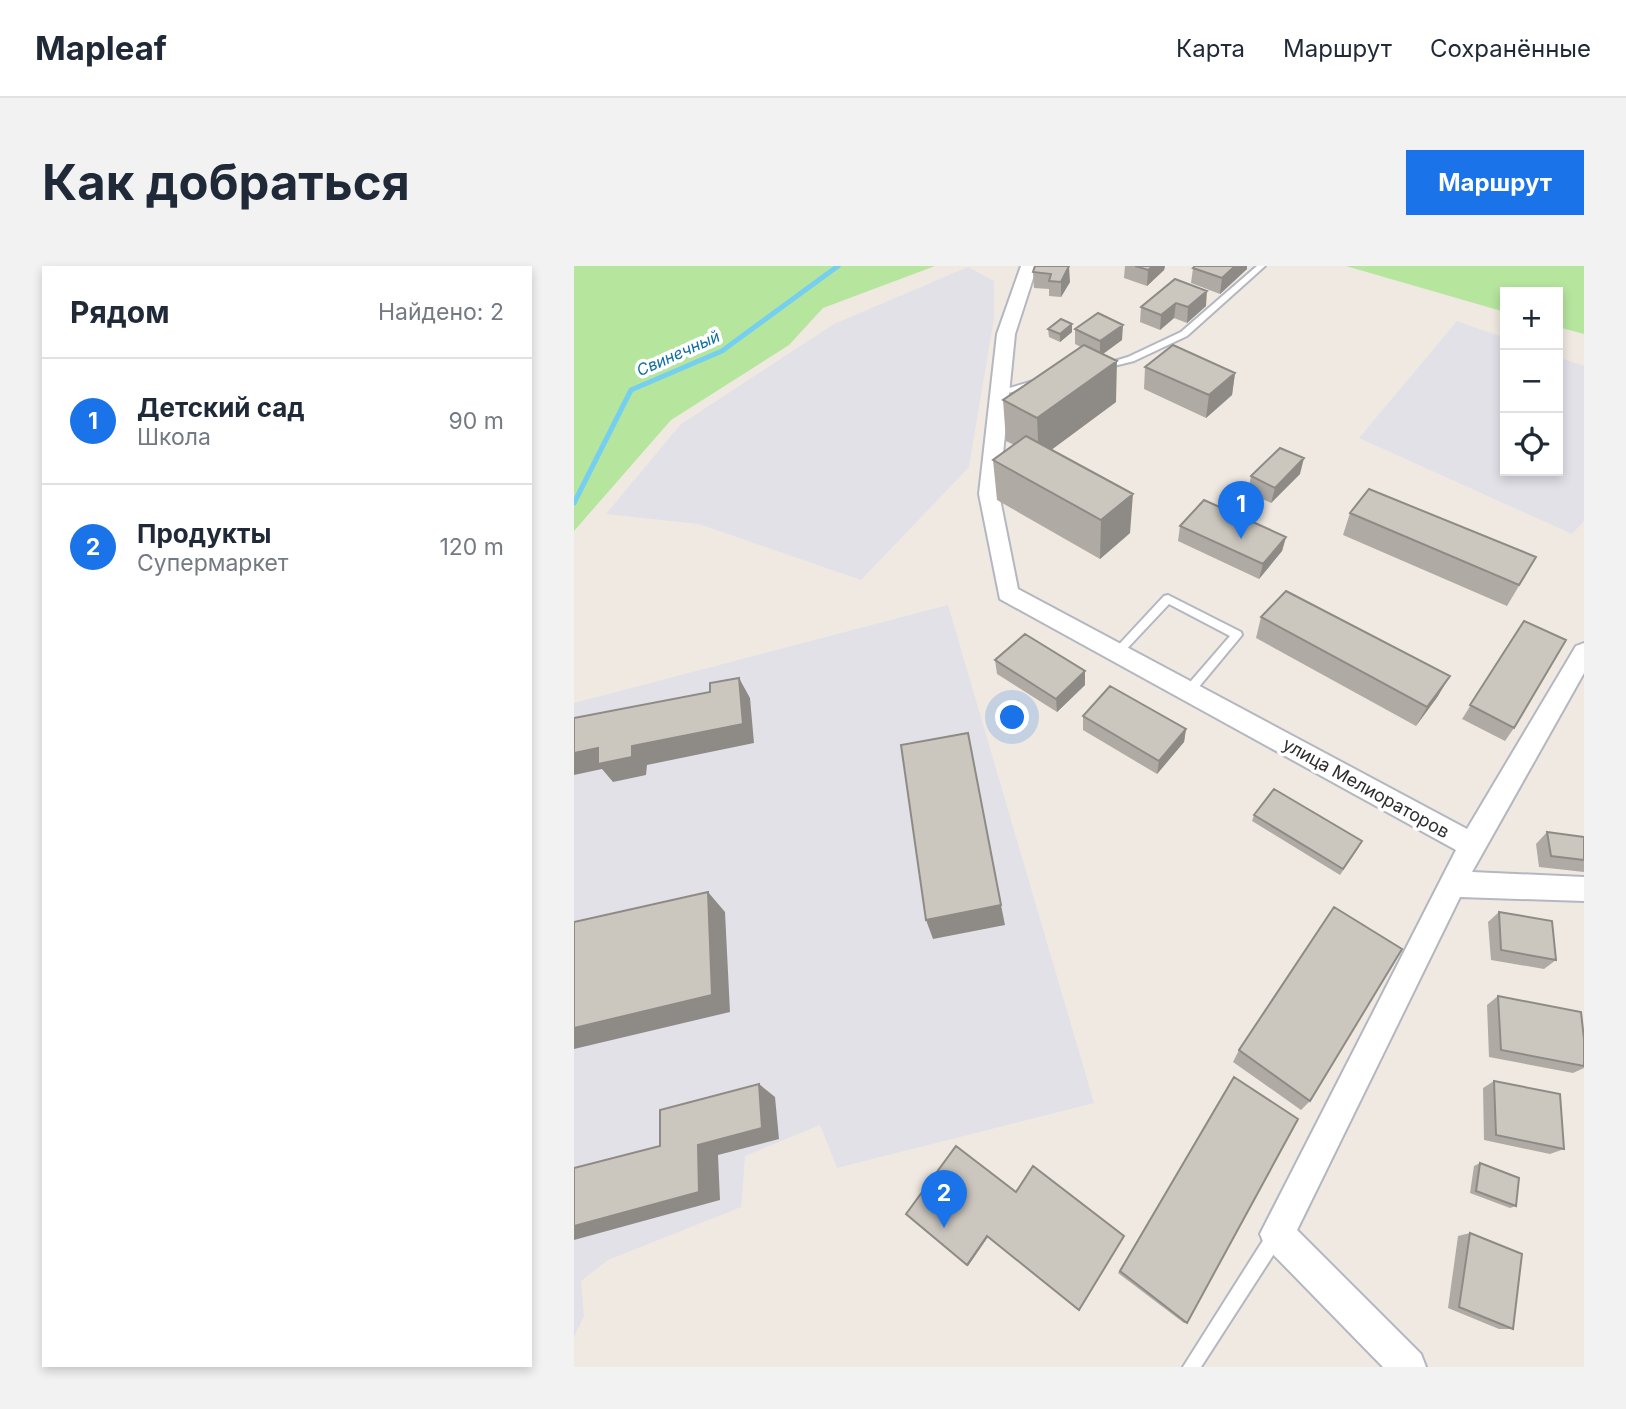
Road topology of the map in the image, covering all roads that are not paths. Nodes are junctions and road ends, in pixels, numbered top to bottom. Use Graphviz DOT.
graph roads {
  1 [pos="1029,266"];
  2 [pos="1261,266"];
  3 [pos="1092,369"];
  4 [pos="1052,379"];
  5 [pos="1000,392"];
  6 [pos="1117,652"];
  7 [pos="1584,652"];
  8 [pos="1189,691"];
  9 [pos="1472,845"];
  10 [pos="1454,884"];
  11 [pos="1584,889"];
  12 [pos="1277,1234"];
  13 [pos="1191,1367"];
  14 [pos="1408,1367"];
  1 -- 5 [label="street, улица Мелиораторов"];
  2 -- 3 [label="lane"];
  4 -- 5 [label="lane"];
  5 -- 6 [label="street, улица Мелиораторов"];
  6 -- 8 [label="street, улица Мелиораторов"];
  6 -- 8 [label="lane"];
  7 -- 9 [label="street"];
  8 -- 9 [label="street, улица Мелиораторов"];
  9 -- 10 [label="street"];
  10 -- 11 [label="street"];
  10 -- 12 [label="street"];
  12 -- 13 [label="lane"];
  12 -- 14 [label="street"];
}
